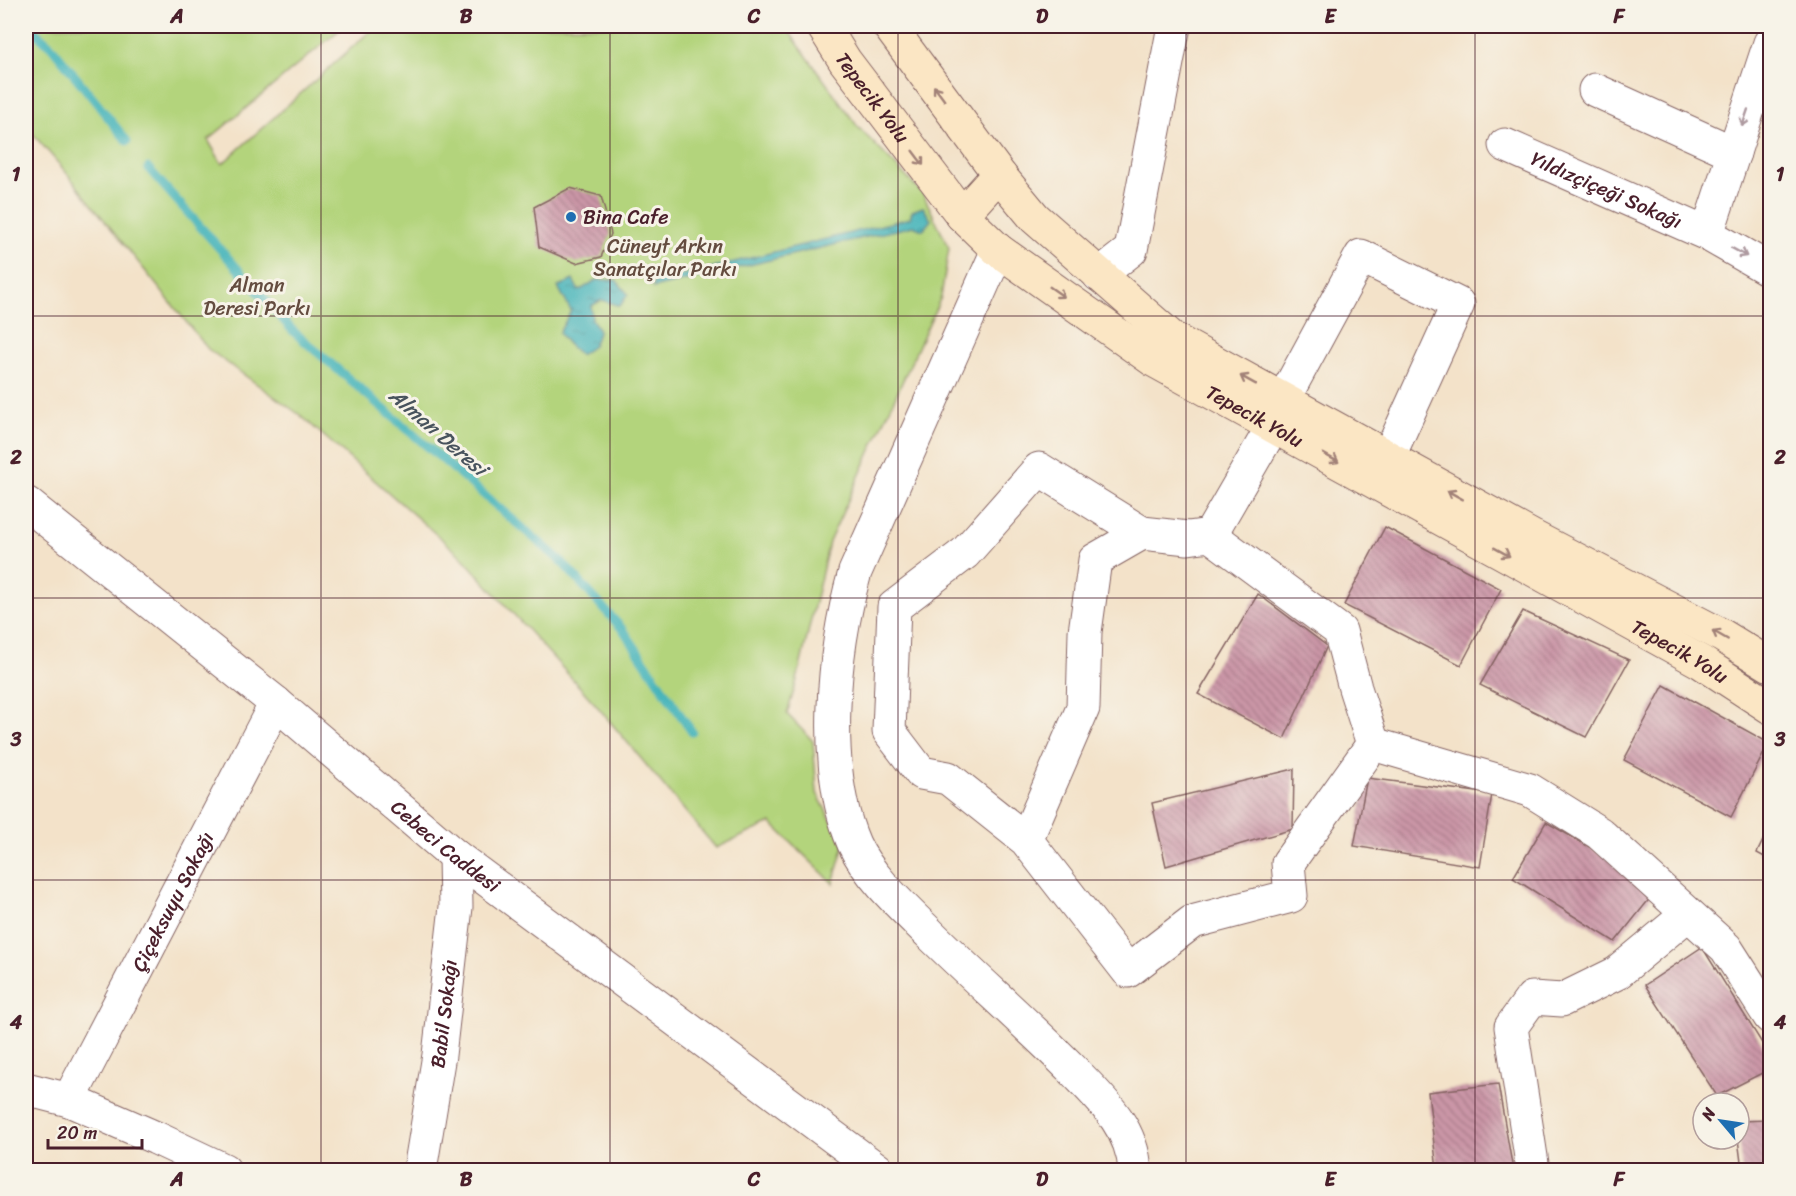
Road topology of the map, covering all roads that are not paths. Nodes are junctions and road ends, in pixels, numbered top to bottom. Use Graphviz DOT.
graph roads {
  1 [pos="823,26"];
  2 [pos="889,26"];
  3 [pos="1173,26"];
  4 [pos="1770,43"];
  5 [pos="1595,90"];
  6 [pos="1505,145"];
  7 [pos="1734,153"];
  8 [pos="1001,177"];
  9 [pos="962,215"];
  10 [pos="1035,218"];
  11 [pos="1707,234"];
  12 [pos="998,250"];
  13 [pos="1770,270"];
  14 [pos="1099,275"];
  15 [pos="1278,413"];
  16 [pos="1388,458"];
  17 [pos="26,503"];
  18 [pos="1142,533"];
  19 [pos="1210,535"];
  20 [pos="1770,665"];
  21 [pos="276,703"];
  22 [pos="1770,707"];
  23 [pos="1373,744"];
  24 [pos="1026,840"];
  25 [pos="455,856"];
  26 [pos="1688,914"];
  27 [pos="1770,1017"];
  28 [pos="26,1089"];
  29 [pos="69,1100"];
  30 [pos="224,1170"];
  31 [pos="420,1170"];
  32 [pos="878,1170"];
  33 [pos="1135,1170"];
  34 [pos="1533,1170"];
  1 -- 9 [label="main road, Tepecik Yolu, one-way"];
  8 -- 2 [label="main road, Tepecik Yolu, one-way"];
  3 -- 14 [label="street"];
  4 -- 7 [label="street, one-way"];
  5 -- 7 [label="street"];
  6 -- 11 [label="street, Yıldızçiçeği Sokağı"];
  7 -- 11 [label="street"];
  8 -- 9 [label="main road"];
  8 -- 10 [label="main road, Tepecik Yolu"];
  9 -- 12 [label="main road, Tepecik Yolu"];
  10 -- 12 [label="main road"];
  10 -- 14 [label="main road, Tepecik Yolu"];
  11 -- 13 [label="street, Yıldızçiçeği Sokağı, one-way"];
  12 -- 15 [label="main road, Tepecik Yolu, one-way"];
  12 -- 33 [label="street"];
  15 -- 14 [label="main road, Tepecik Yolu, one-way"];
  15 -- 16 [label="main road, Tepecik Yolu"];
  15 -- 16 [label="street"];
  15 -- 19 [label="street"];
  15 -- 22 [label="main road, Tepecik Yolu, one-way"];
  20 -- 16 [label="main road, Tepecik Yolu, one-way"];
  17 -- 21 [label="street, Cebeci Caddesi"];
  18 -- 19 [label="street"];
  18 -- 24 [label="street"];
  18 -- 24 [label="street"];
  19 -- 23 [label="street"];
  21 -- 25 [label="street, Cebeci Caddesi"];
  21 -- 29 [label="street, Çiçeksuyu Sokağı"];
  23 -- 24 [label="street"];
  23 -- 26 [label="street"];
  25 -- 31 [label="street, Babil Sokağı"];
  25 -- 32 [label="street, Cebeci Caddesi"];
  26 -- 27 [label="street"];
  26 -- 34 [label="street"];
  28 -- 29 [label="street"];
  29 -- 30 [label="street"];
}
